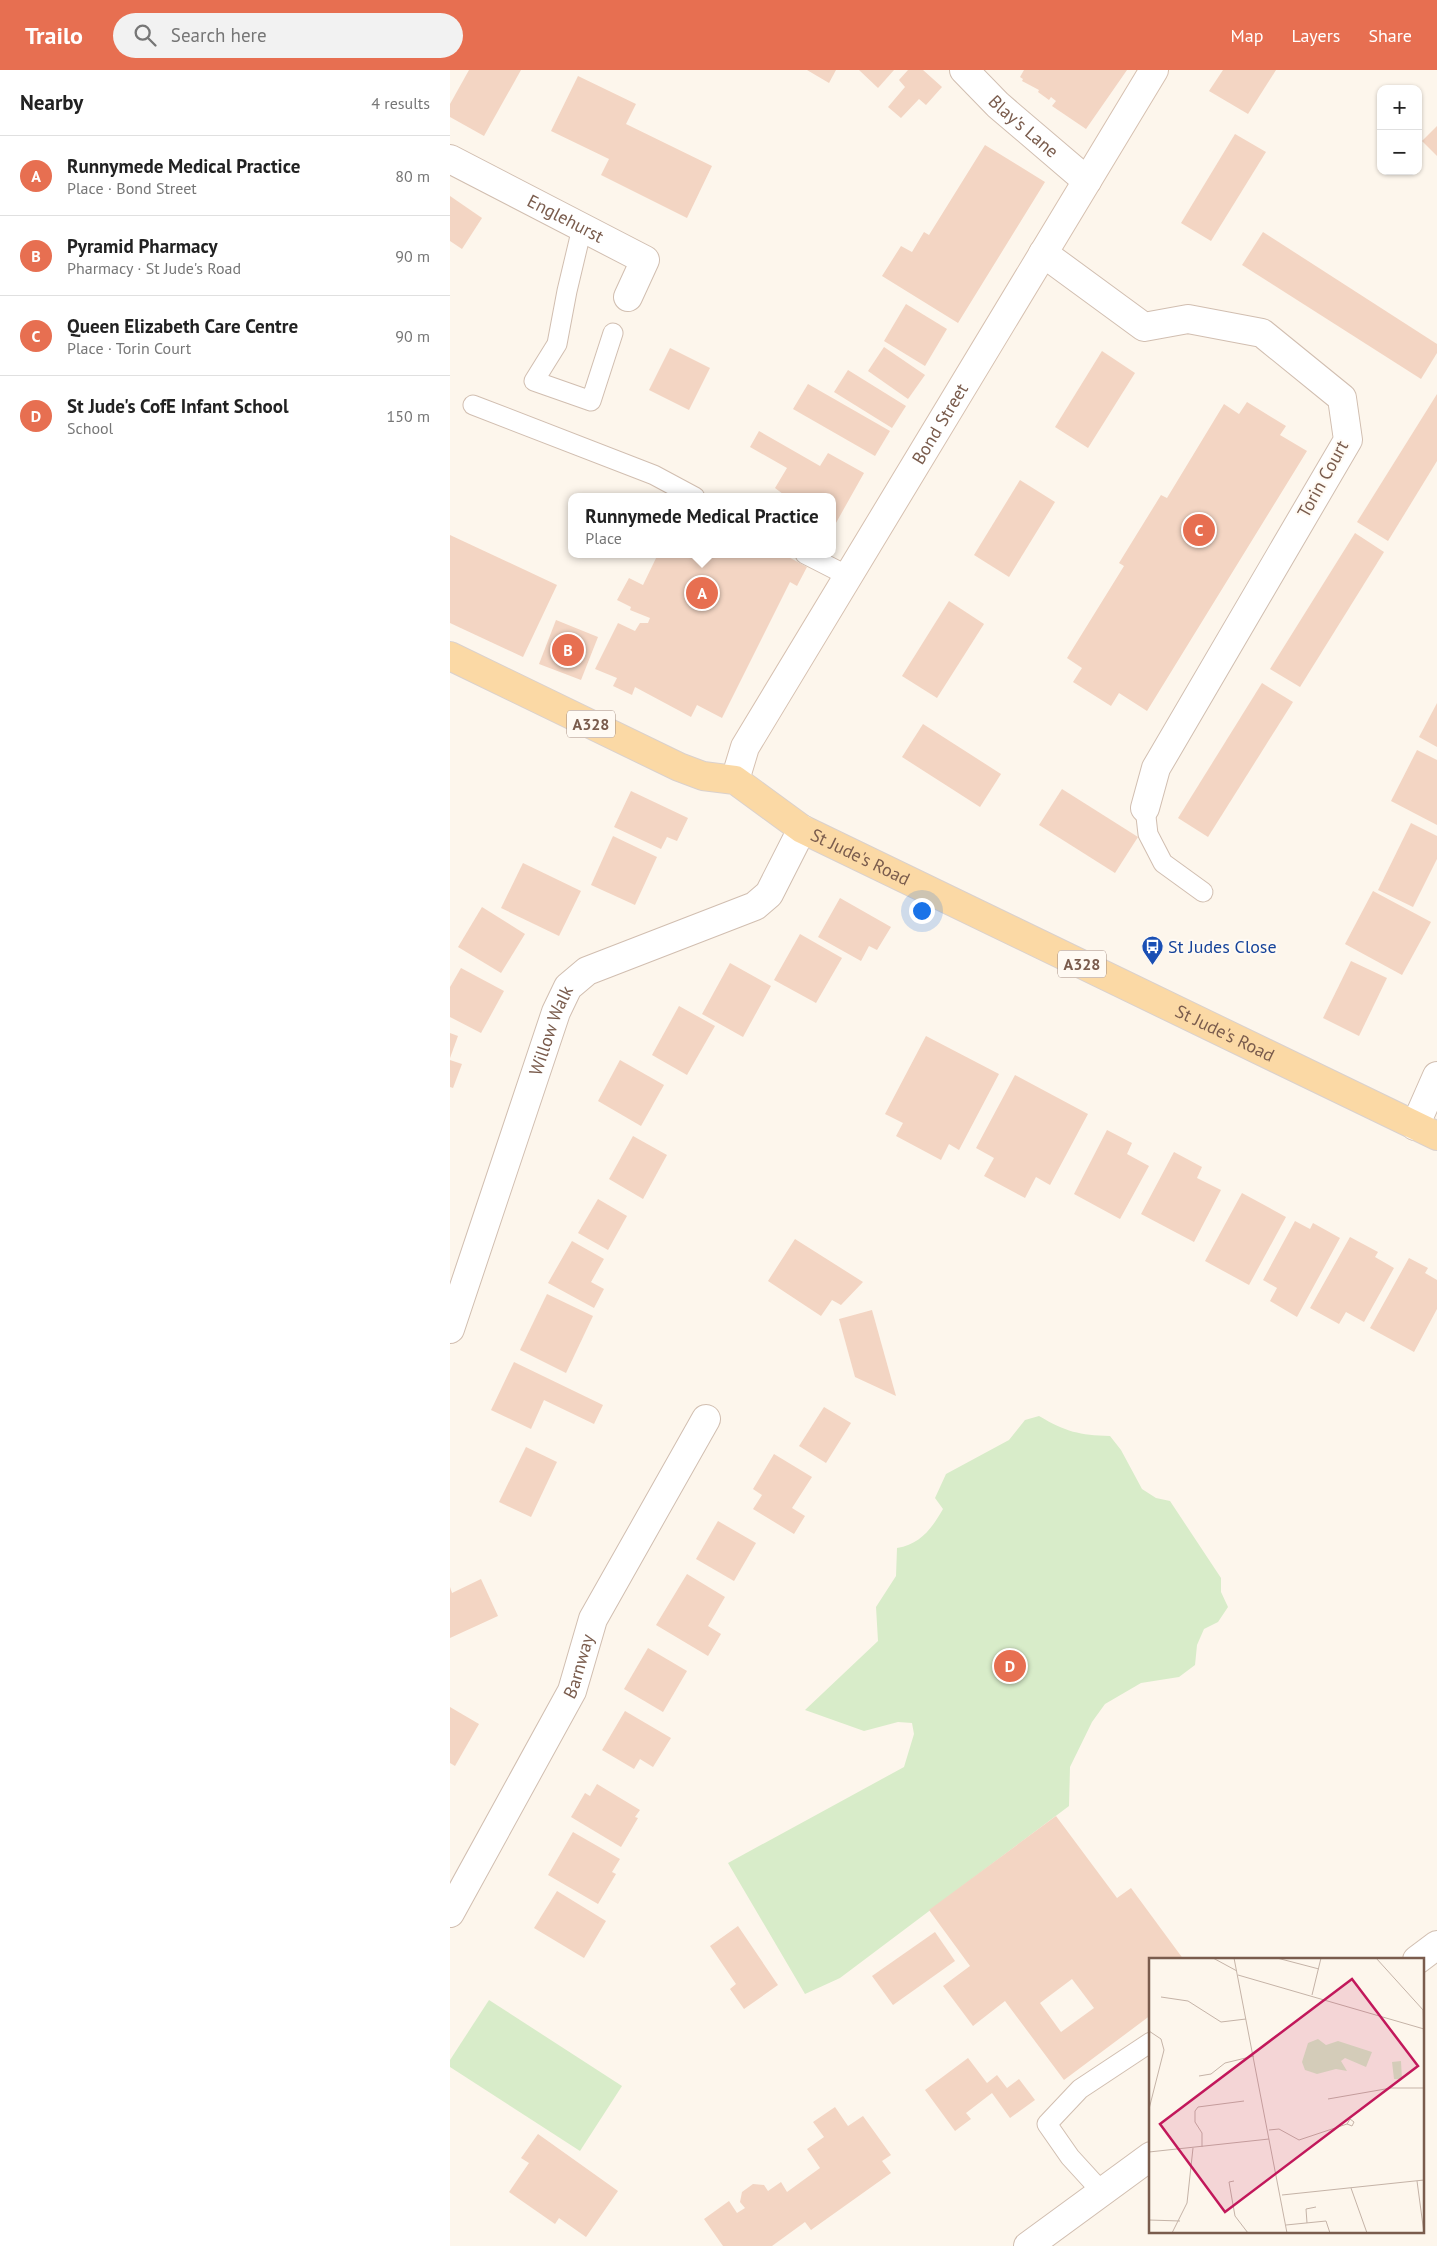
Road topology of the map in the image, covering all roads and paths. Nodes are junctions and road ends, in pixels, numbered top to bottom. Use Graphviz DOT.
graph roads {
  1 [pos="964,70"];
  2 [pos="1154,70"];
  3 [pos="450,159"];
  4 [pos="1086,180"];
  5 [pos="582,228"];
  6 [pos="1043,253"];
  7 [pos="628,297"];
  8 [pos="613,333"];
  9 [pos="473,405"];
  10 [pos="688,493"];
  11 [pos="814,558"];
  12 [pos="848,576"];
  13 [pos="450,656"];
  14 [pos="735,780"];
  15 [pos="1145,808"];
  16 [pos="802,829"];
  17 [pos="1203,892"];
  18 [pos="1437,1076"];
  19 [pos="1426,1130"];
  20 [pos="450,1329"];
  21 [pos="706,1419"];
  22 [pos="450,1913"];
  23 [pos="1437,1945"];
  24 [pos="1419,1958"];
  25 [pos="1149,2043"];
  26 [pos="1149,2157"];
  27 [pos="1102,2192"];
  28 [pos="1028,2246"];
  1 -- 4 [label="street, Blay's Lane"];
  2 -- 4 [label="street, Bond Street"];
  3 -- 5 [label="street, Englehurst"];
  4 -- 6 [label="street, Bond Street"];
  5 -- 7 [label="street, Englehurst"];
  5 -- 8 [label="lane"];
  6 -- 12 [label="street, Bond Street"];
  6 -- 15 [label="street, Torin Court"];
  9 -- 10 [label="lane"];
  11 -- 12 [label="lane"];
  12 -- 14 [label="street, Bond Street"];
  13 -- 14 [label="main road, St Jude's Road / A328"];
  14 -- 16 [label="main road, St Jude's Road / A328"];
  15 -- 17 [label="lane"];
  16 -- 19 [label="main road, St Jude's Road / A328"];
  16 -- 20 [label="street, Willow Walk"];
  18 -- 19 [label="street"];
  21 -- 22 [label="street, Barnway"];
  23 -- 24 [label="street"];
  25 -- 27 [label="lane"];
  26 -- 27 [label="street"];
  27 -- 28 [label="street"];
}
